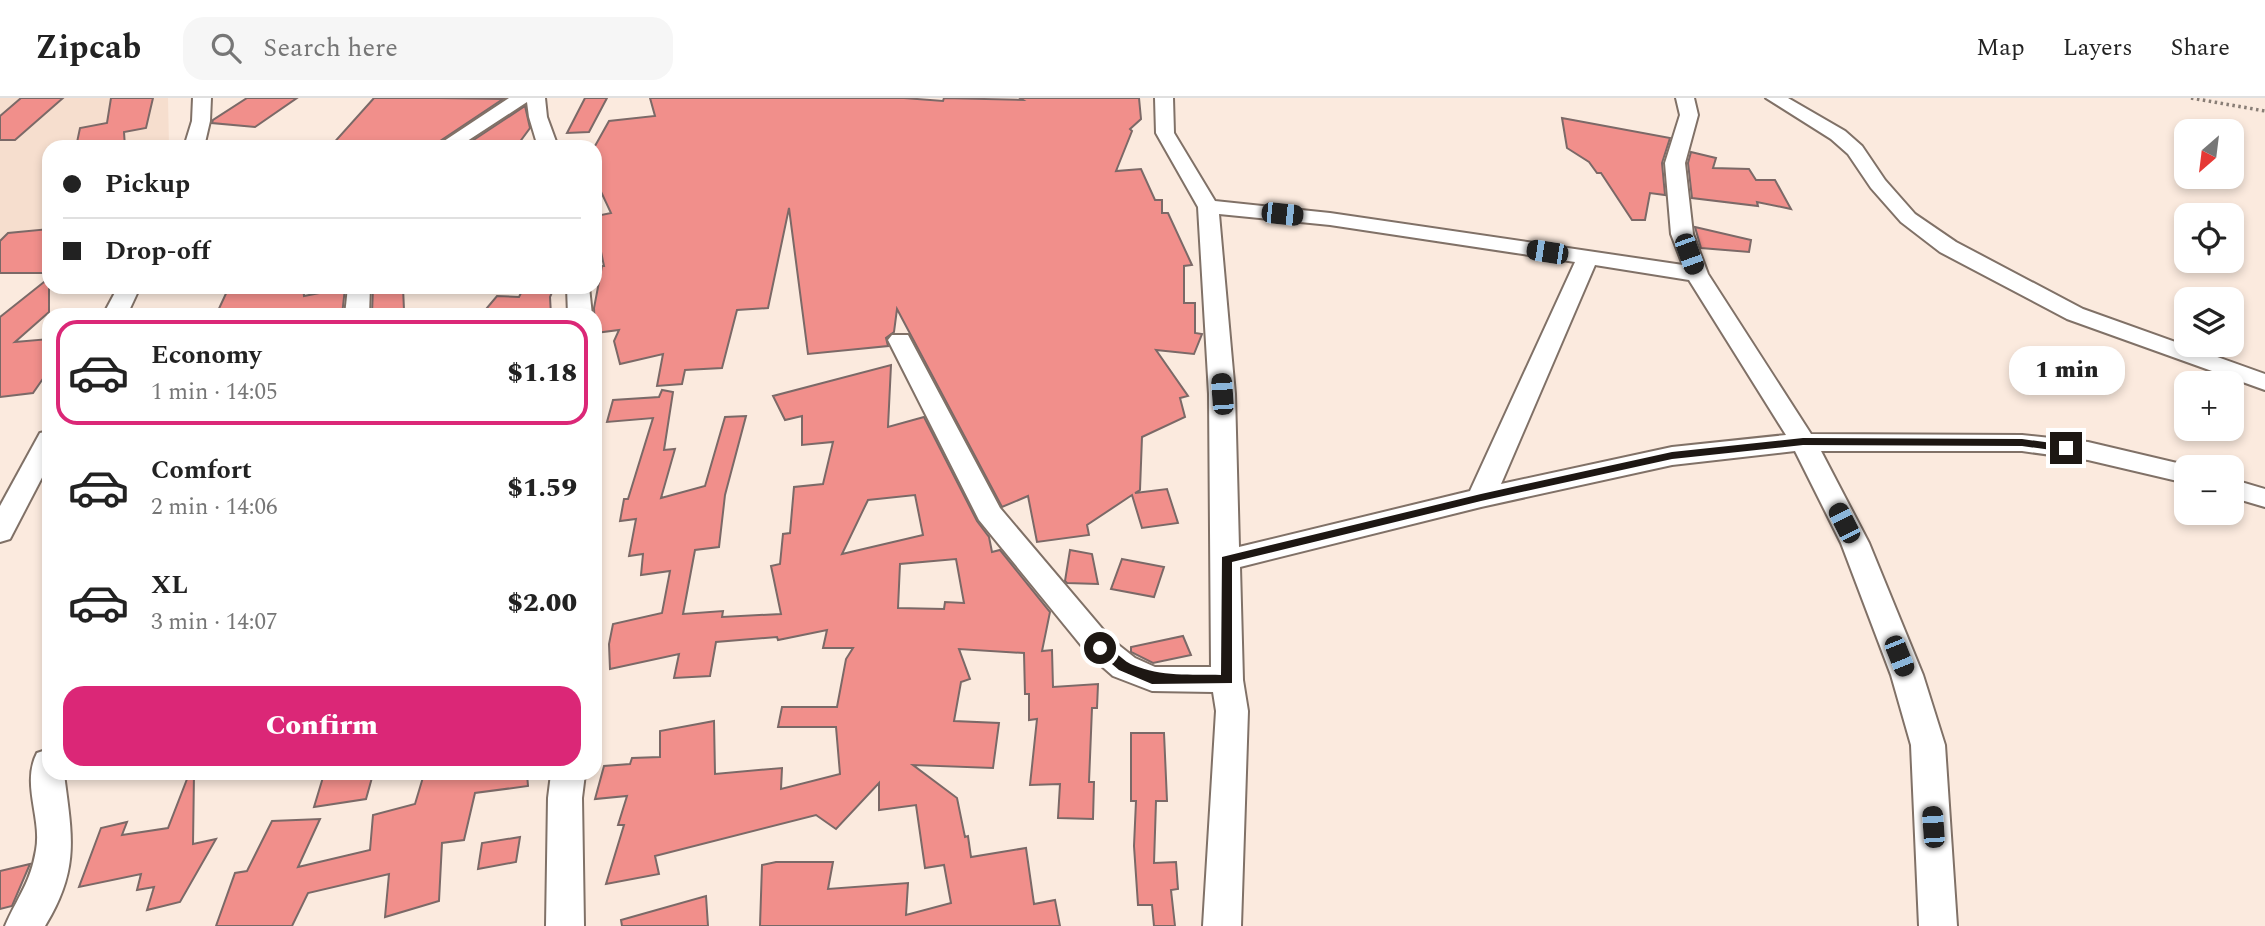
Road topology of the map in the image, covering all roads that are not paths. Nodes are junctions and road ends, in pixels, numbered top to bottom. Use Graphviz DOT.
graph roads {
  1 [pos="202,98"];
  2 [pos="521,98"];
  3 [pos="536,98"];
  4 [pos="1164,98"];
  5 [pos="1685,98"];
  6 [pos="1775,98"];
  7 [pos="196,140"];
  8 [pos="456,140"];
  9 [pos="546,140"];
  10 [pos="1208,207"];
  11 [pos="1587,259"];
  12 [pos="1696,274"];
  13 [pos="900,340"];
  14 [pos="2265,382"];
  15 [pos="1803,442"];
  16 [pos="42,452"];
  17 [pos="2174,471"];
  18 [pos="2244,492"];
  19 [pos="1481,498"];
  20 [pos="2265,498"];
  21 [pos="0,532"];
  22 [pos="1226,560"];
  23 [pos="1227,680"];
  24 [pos="48,780"];
  25 [pos="567,780"];
  26 [pos="24,926"];
  27 [pos="565,926"];
  28 [pos="1222,926"];
  29 [pos="1938,926"];
  1 -- 7 [label="street"];
  2 -- 8 [label="street"];
  3 -- 9 [label="street"];
  4 -- 10 [label="street"];
  5 -- 12 [label="street"];
  6 -- 14 [label="street"];
  10 -- 11 [label="street"];
  10 -- 22 [label="street"];
  11 -- 12 [label="street"];
  11 -- 19 [label="street"];
  12 -- 15 [label="street"];
  13 -- 23 [label="street"];
  15 -- 17 [label="street"];
  15 -- 19 [label="street"];
  15 -- 29 [label="street"];
  16 -- 21 [label="street"];
  18 -- 20 [label="street"];
  19 -- 22 [label="street"];
  22 -- 23 [label="street"];
  23 -- 28 [label="street"];
  24 -- 26 [label="street"];
  25 -- 27 [label="street"];
}
